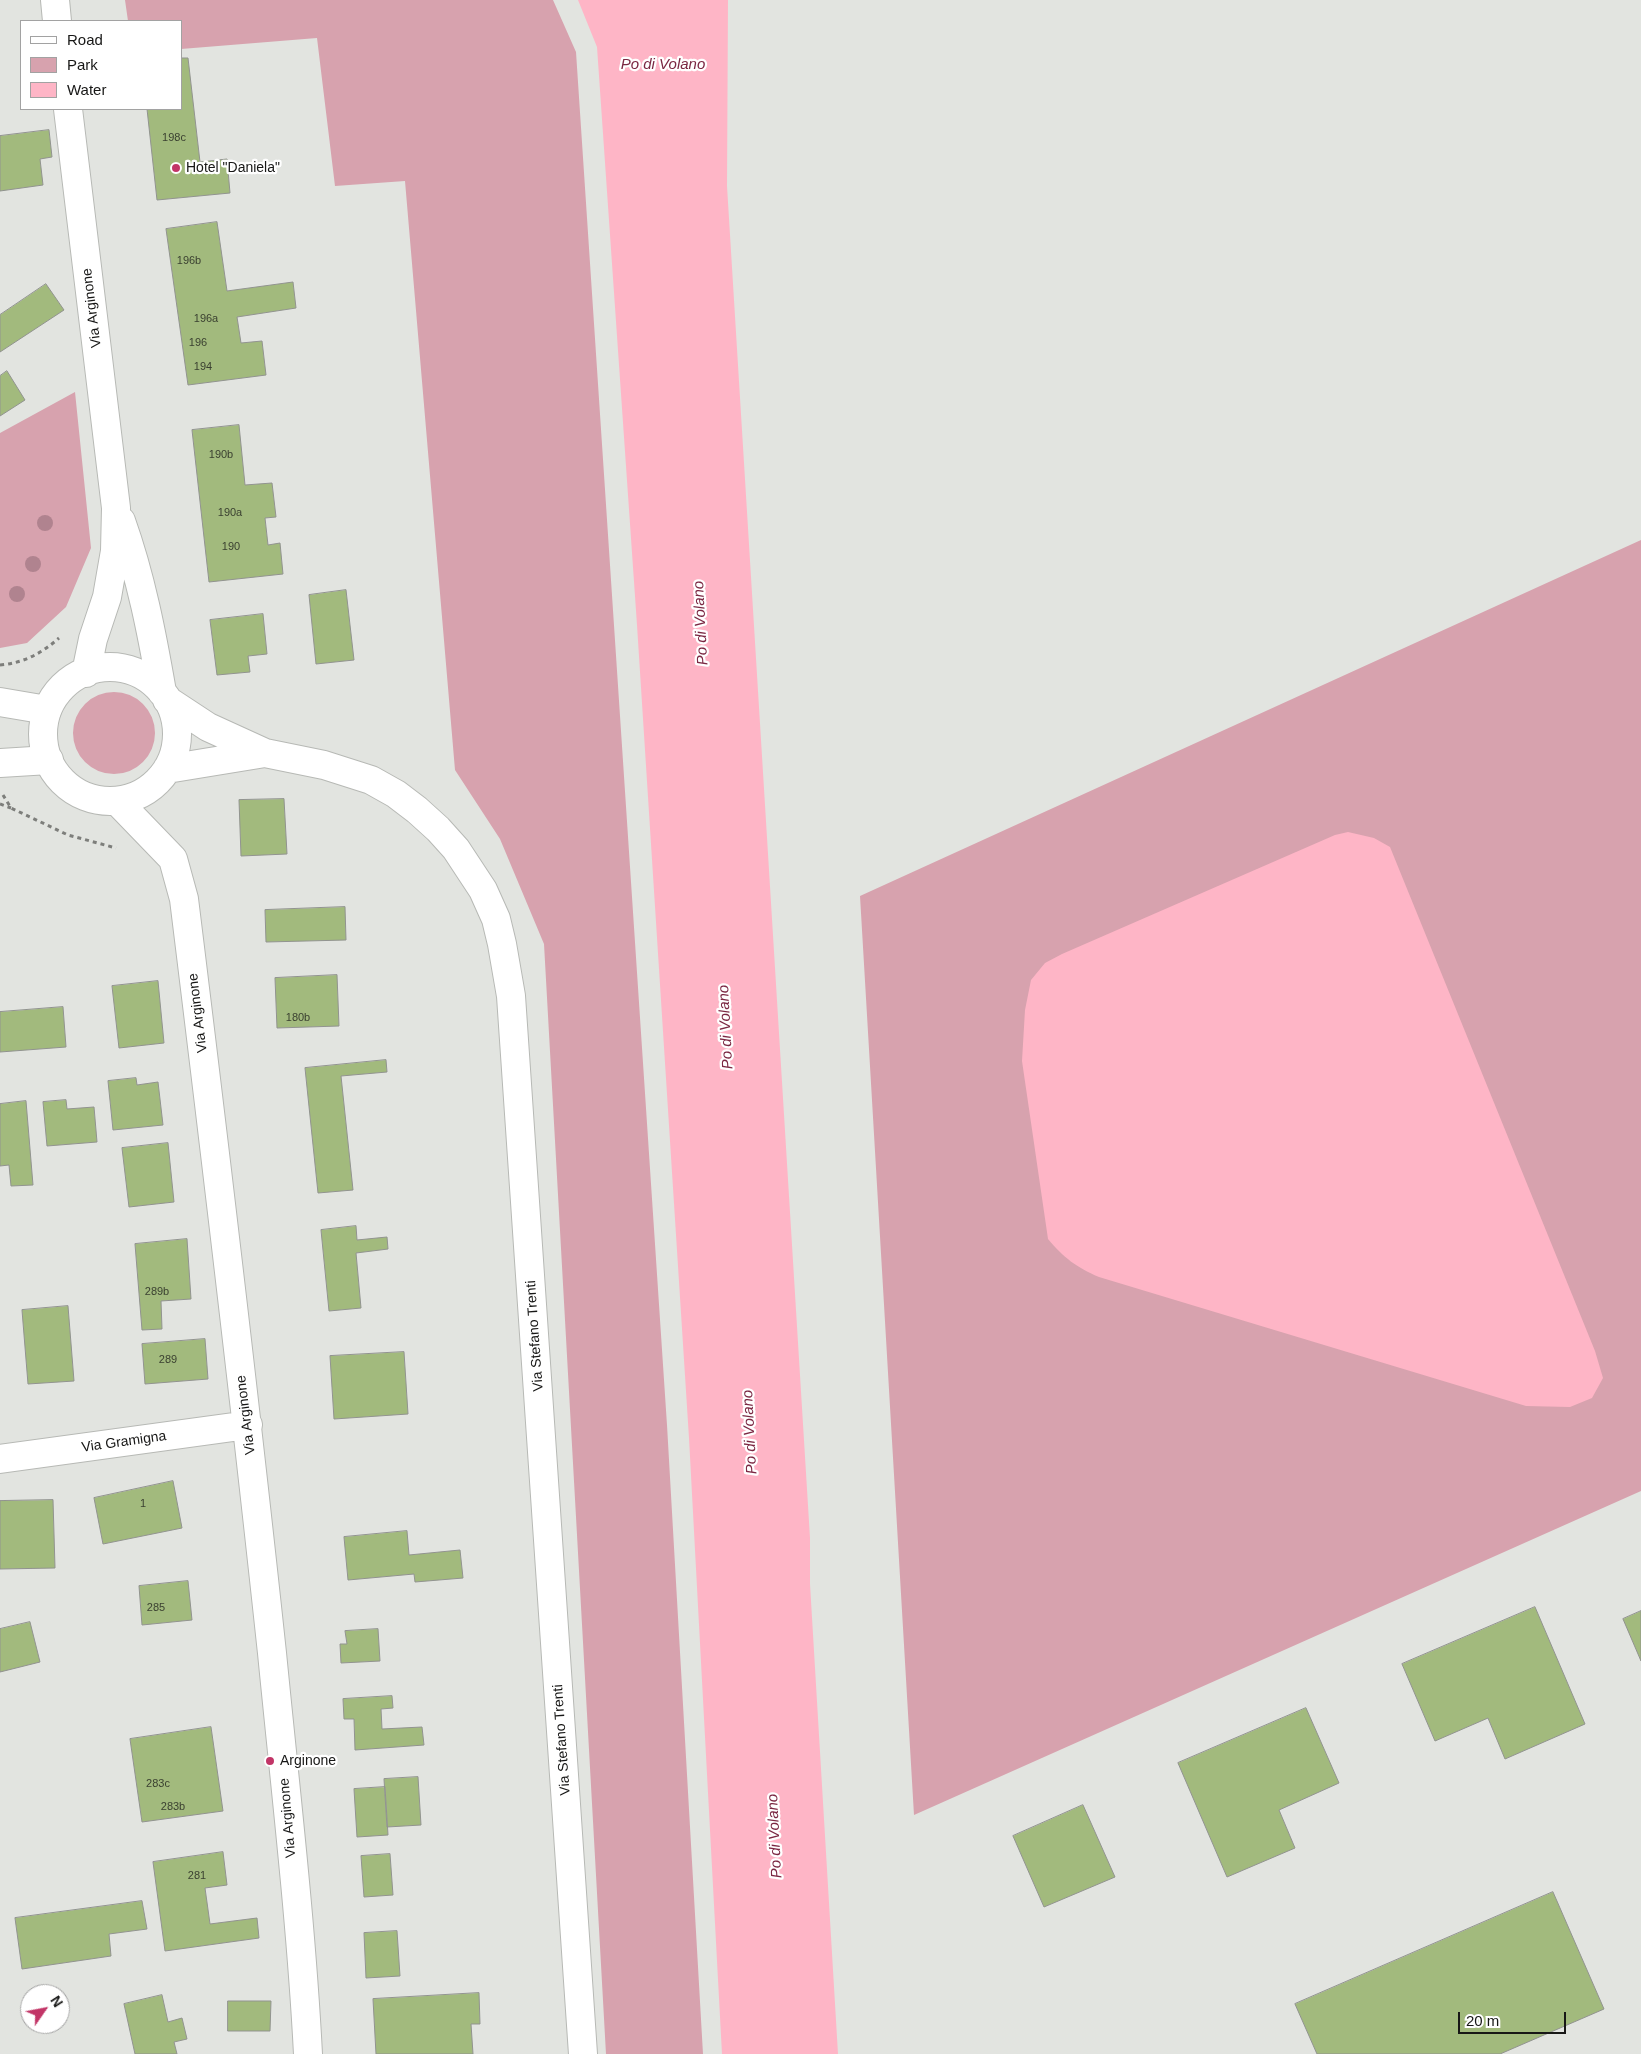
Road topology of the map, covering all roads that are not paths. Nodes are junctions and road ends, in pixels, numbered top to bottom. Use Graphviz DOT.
graph roads {
  1 [pos="55,0"];
  2 [pos="57,20"];
  3 [pos="68,110"];
  4 [pos="116,508"];
  5 [pos="86,673"];
  6 [pos="165,696"];
  7 [pos="0,702"];
  8 [pos="48,710"];
  9 [pos="265,754"];
  10 [pos="48,760"];
  11 [pos="0,762"];
  12 [pos="167,769"];
  13 [pos="117,801"];
  14 [pos="248,1425"];
  15 [pos="0,1459"];
  16 [pos="308,2054"];
  17 [pos="583,2054"];
  1 -- 2 [label="main road"];
  3 -- 4 [label="main road, Via Arginone"];
  4 -- 5 [label="main road, Via Arginone"];
  4 -- 6 [label="main road, Via Arginone"];
  5 -- 6 [label="main road, Via Stefano Trenti"];
  5 -- 8 [label="main road, Via Stefano Trenti"];
  6 -- 9 [label="main road, Via Stefano Trenti"];
  6 -- 12 [label="main road, Via Stefano Trenti"];
  7 -- 8 [label="main road"];
  8 -- 10 [label="main road, Via Stefano Trenti"];
  9 -- 12 [label="main road, Via Stefano Trenti"];
  9 -- 17 [label="main road, Via Stefano Trenti"];
  10 -- 11 [label="main road"];
  10 -- 13 [label="main road, Via Stefano Trenti"];
  12 -- 13 [label="main road, Via Stefano Trenti"];
  13 -- 14 [label="main road, Via Arginone"];
  14 -- 15 [label="main road, Via Gramigna"];
  14 -- 16 [label="main road, Via Arginone"];
}
